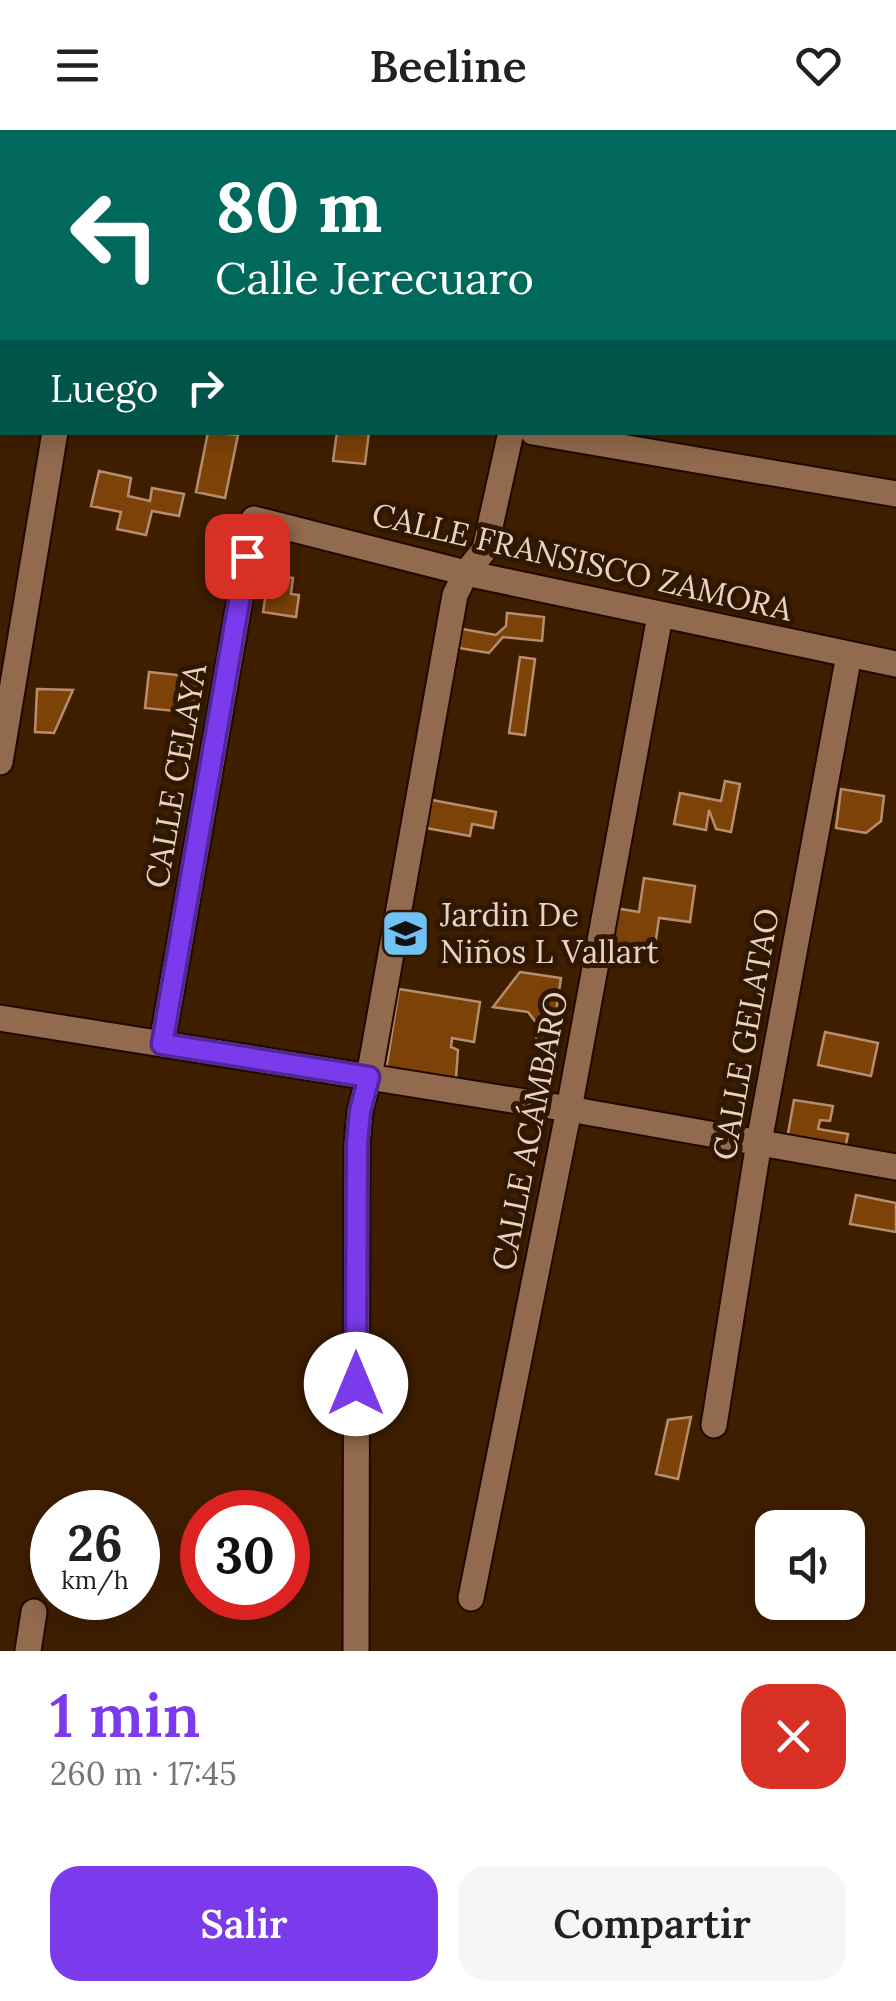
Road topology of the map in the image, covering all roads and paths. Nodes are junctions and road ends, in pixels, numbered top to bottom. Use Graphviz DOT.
graph roads {
  1 [pos="54,435"];
  2 [pos="510,435"];
  3 [pos="551,435"];
  4 [pos="896,494"];
  5 [pos="254,518"];
  6 [pos="466,573"];
  7 [pos="660,616"];
  8 [pos="849,655"];
  9 [pos="896,664"];
  10 [pos="0,762"];
  11 [pos="0,1018"];
  12 [pos="162,1044"];
  13 [pos="369,1077"];
  14 [pos="569,1108"];
  15 [pos="759,1142"];
  16 [pos="896,1167"];
  17 [pos="714,1425"];
  18 [pos="472,1598"];
  19 [pos="33,1620"];
  20 [pos="28,1651"];
  21 [pos="356,1651"];
  1 -- 10 [label="street"];
  2 -- 6 [label="street"];
  3 -- 4 [label="street"];
  5 -- 6 [label="street, CALLE FRANSISCO ZAMORA"];
  5 -- 12 [label="street, CALLE CELAYA"];
  6 -- 7 [label="street, CALLE FRANSISCO ZAMORA"];
  6 -- 13 [label="street"];
  7 -- 8 [label="street, CALLE FRANSISCO ZAMORA"];
  7 -- 14 [label="street, CALLE ACÁMBARO"];
  8 -- 9 [label="street, CALLE FRANSISCO ZAMORA"];
  8 -- 15 [label="street, CALLE GELATAO"];
  11 -- 12 [label="street"];
  12 -- 13 [label="street"];
  13 -- 14 [label="street"];
  13 -- 21 [label="street"];
  14 -- 15 [label="street"];
  14 -- 18 [label="street, CALLE ACÁMBARO"];
  15 -- 16 [label="street"];
  15 -- 17 [label="street, CALLE GELATAO"];
  19 -- 20 [label="street"];
}
